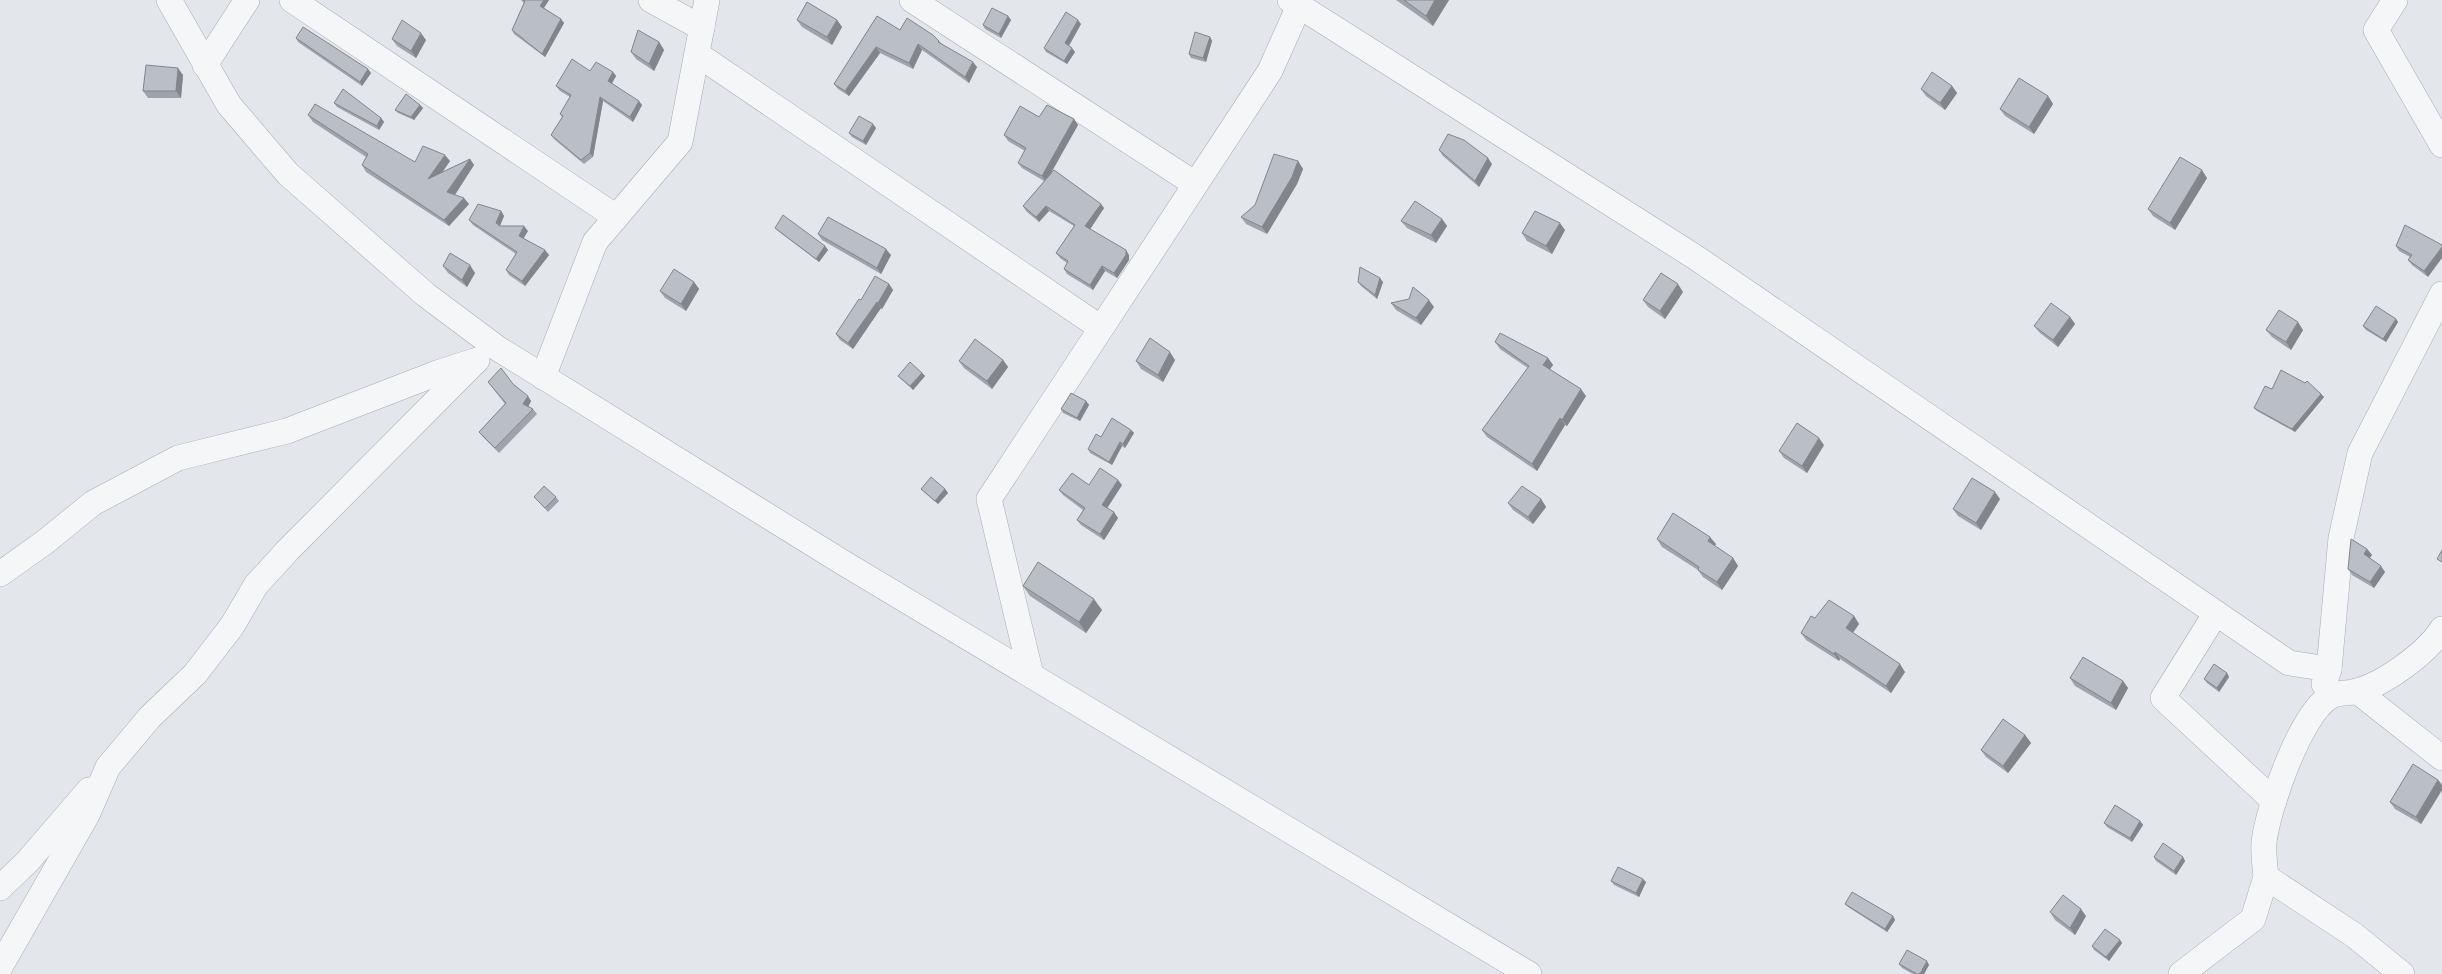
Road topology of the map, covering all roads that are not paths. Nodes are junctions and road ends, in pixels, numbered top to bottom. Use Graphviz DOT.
graph roads {
  1 [pos="169,0"];
  2 [pos="247,0"];
  3 [pos="292,0"];
  4 [pos="652,0"];
  5 [pos="707,0"];
  6 [pos="912,0"];
  7 [pos="2396,0"];
  8 [pos="1295,3"];
  9 [pos="702,28"];
  10 [pos="697,54"];
  11 [pos="205,65"];
  12 [pos="2442,145"];
  13 [pos="1195,184"];
  14 [pos="616,217"];
  15 [pos="2442,294"];
  16 [pos="1101,328"];
  17 [pos="486,353"];
  18 [pos="543,377"];
  19 [pos="0,574"];
  20 [pos="2216,613"];
  21 [pos="2442,629"];
  22 [pos="2329,669"];
  23 [pos="1031,676"];
  24 [pos="2357,691"];
  25 [pos="2318,705"];
  26 [pos="2442,758"];
  27 [pos="108,768"];
  28 [pos="2274,801"];
  29 [pos="2266,877"];
  30 [pos="0,888"];
  31 [pos="0,967"];
  32 [pos="1529,974"];
  33 [pos="2181,974"];
  34 [pos="2402,974"];
  1 -- 11 [label="street"];
  2 -- 11 [label="street"];
  3 -- 14 [label="street"];
  4 -- 9 [label="street"];
  5 -- 9 [label="street"];
  6 -- 13 [label="street"];
  7 -- 12 [label="street"];
  8 -- 13 [label="street"];
  8 -- 20 [label="street"];
  9 -- 10 [label="street"];
  10 -- 14 [label="street"];
  10 -- 16 [label="street"];
  11 -- 17 [label="street"];
  13 -- 16 [label="street"];
  14 -- 18 [label="street"];
  15 -- 22 [label="street"];
  16 -- 23 [label="street"];
  17 -- 18 [label="street"];
  17 -- 19 [label="street"];
  17 -- 27 [label="street"];
  18 -- 23 [label="street"];
  20 -- 22 [label="street"];
  20 -- 28 [label="street"];
  21 -- 24 [label="street"];
  22 -- 25 [label="street"];
  23 -- 32 [label="street"];
  24 -- 25 [label="street"];
  24 -- 26 [label="street"];
  25 -- 28 [label="street"];
  27 -- 30 [label="street"];
  27 -- 31 [label="street"];
  28 -- 29 [label="street"];
  29 -- 33 [label="street"];
  29 -- 34 [label="street"];
}
